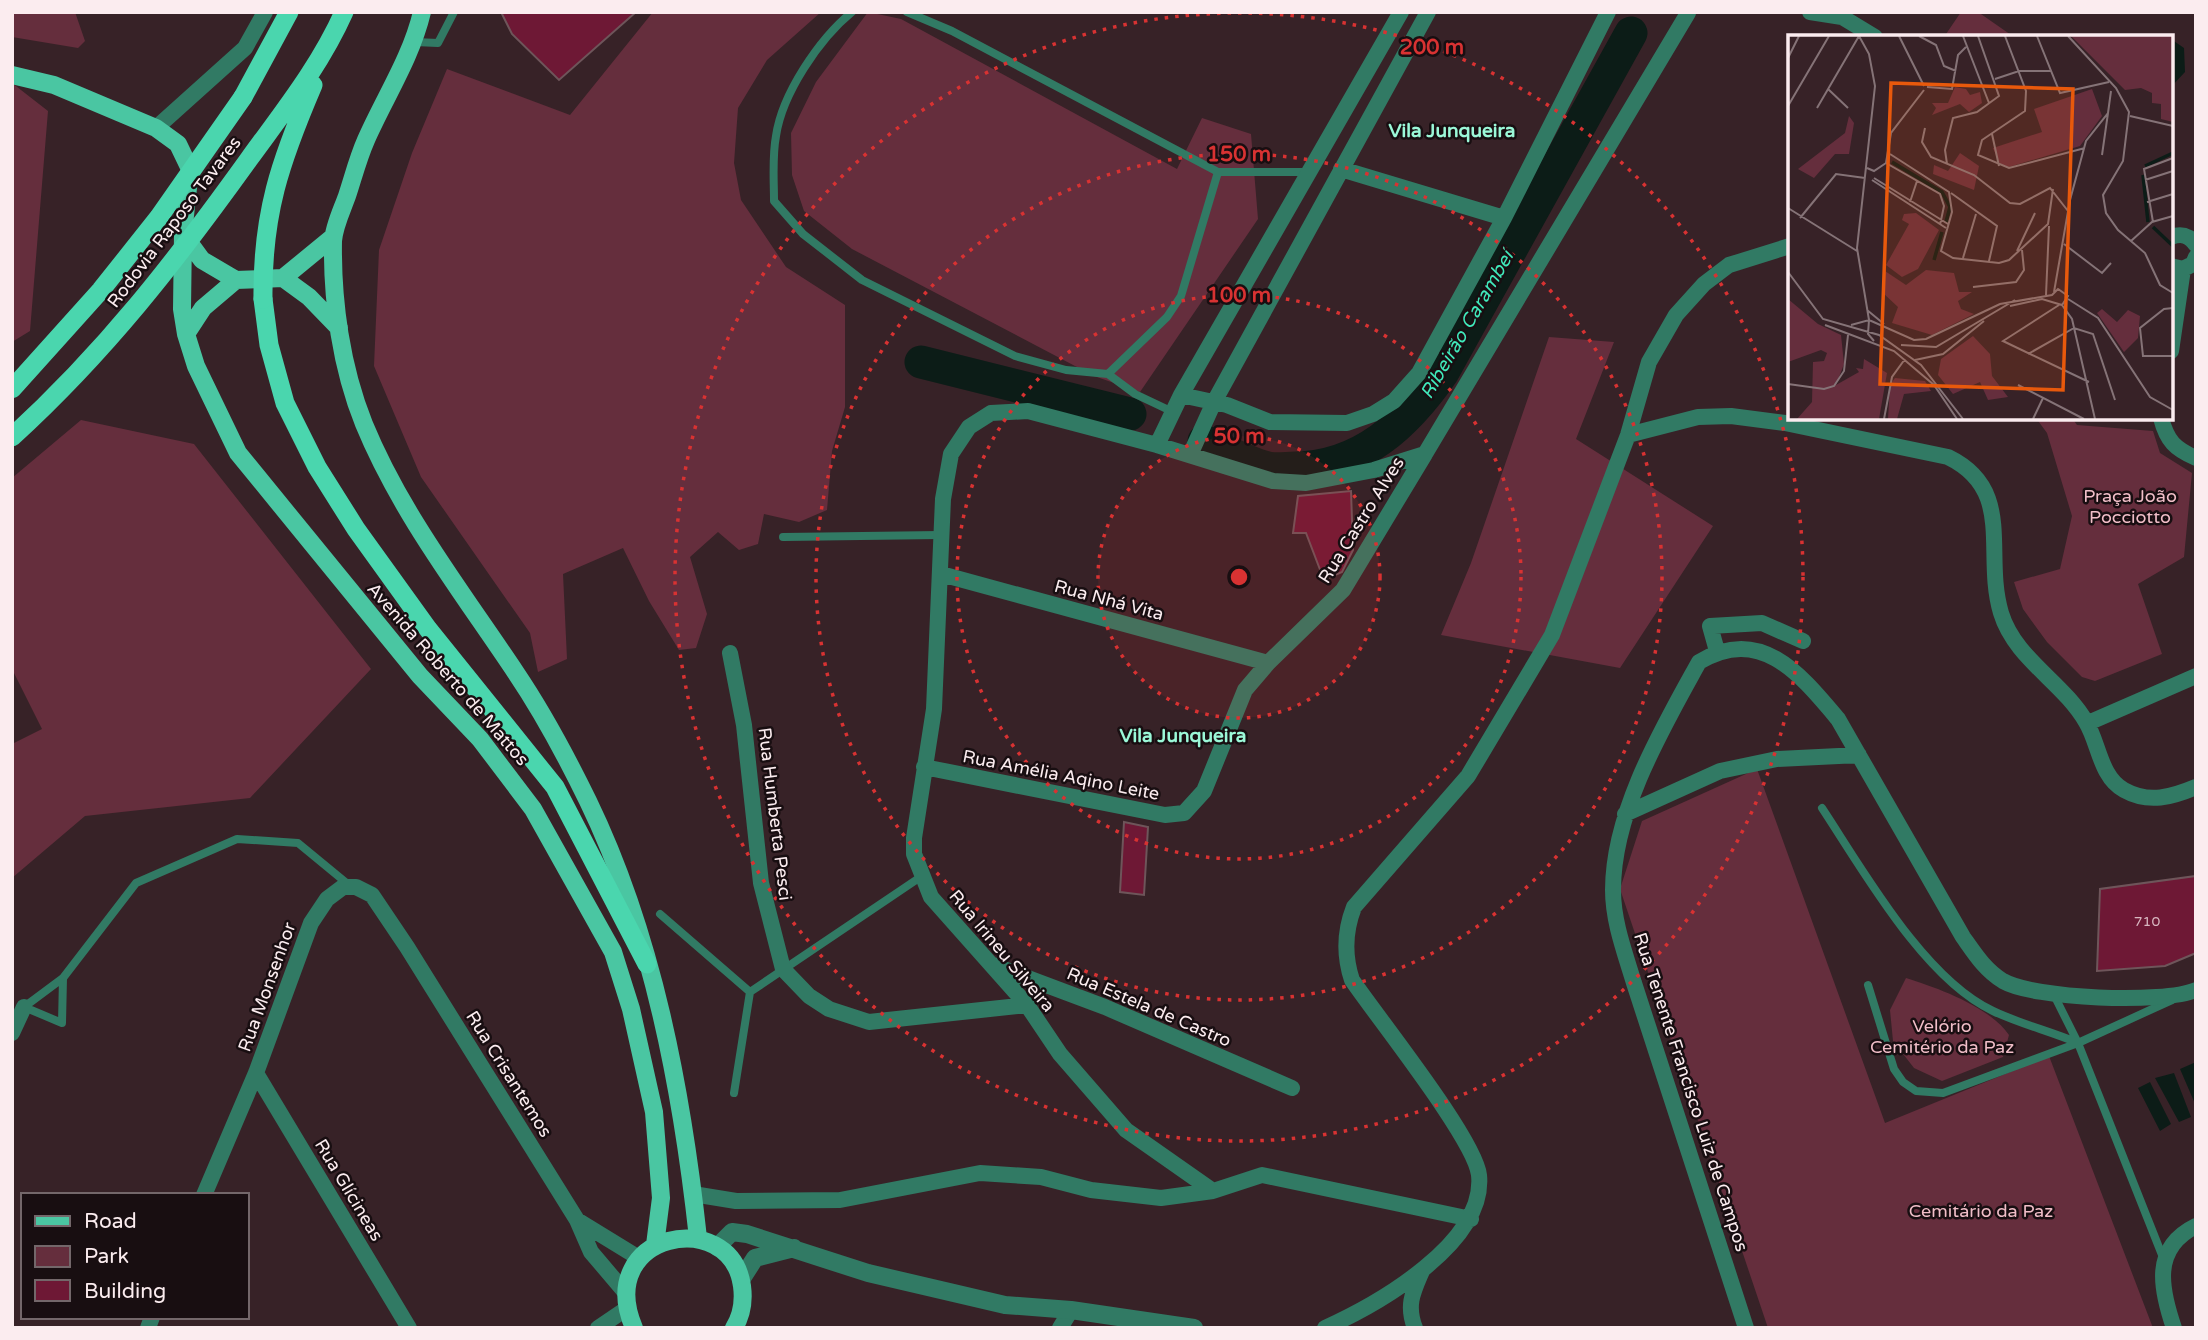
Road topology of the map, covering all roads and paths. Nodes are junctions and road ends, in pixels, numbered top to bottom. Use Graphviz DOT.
graph roads {
  1 [pos="264,12"];
  2 [pos="289,12"];
  3 [pos="344,12"];
  4 [pos="422,12"];
  5 [pos="437,12"];
  6 [pos="454,12"];
  7 [pos="852,12"];
  8 [pos="907,12"];
  9 [pos="1401,12"];
  10 [pos="1428,12"];
  11 [pos="1608,12"];
  12 [pos="1687,12"];
  13 [pos="1693,12"];
  14 [pos="1810,12"];
  15 [pos="1872,35"];
  16 [pos="331,41"];
  17 [pos="415,42"];
  18 [pos="12,75"];
  19 [pos="156,128"];
  20 [pos="1341,169"];
  21 [pos="1218,172"];
  22 [pos="1310,172"];
  23 [pos="1504,218"];
  24 [pos="183,234"];
  25 [pos="2173,236"];
  26 [pos="333,237"];
  27 [pos="2196,244"];
  28 [pos="1788,247"];
  29 [pos="2183,264"];
  30 [pos="283,278"];
  31 [pos="236,280"];
  32 [pos="339,328"];
  33 [pos="186,334"];
  34 [pos="2173,336"];
  35 [pos="1108,374"];
  36 [pos="12,389"];
  37 [pos="1181,395"];
  38 [pos="1213,402"];
  39 [pos="1173,412"];
  40 [pos="2162,420"];
  41 [pos="1628,435"];
  42 [pos="12,437"];
  43 [pos="1157,444"];
  44 [pos="1425,454"];
  45 [pos="1190,455"];
  46 [pos="2196,458"];
  47 [pos="940,535"];
  48 [pos="783,537"];
  49 [pos="941,574"];
  50 [pos="1803,641"];
  51 [pos="1717,651"];
  52 [pos="730,653"];
  53 [pos="1268,663"];
  54 [pos="2196,676"];
  55 [pos="2088,723"];
  56 [pos="1858,755"];
  57 [pos="924,767"];
  58 [pos="2196,787"];
  59 [pos="1822,808"];
  60 [pos="1625,814"];
  61 [pos="922,876"];
  62 [pos="351,887"];
  63 [pos="660,914"];
  64 [pos="647,964"];
  65 [pos="991,964"];
  66 [pos="783,970"];
  67 [pos="63,978"];
  68 [pos="1868,985"];
  69 [pos="2196,990"];
  70 [pos="750,992"];
  71 [pos="2053,992"];
  72 [pos="2179,997"];
  73 [pos="1027,1005"];
  74 [pos="24,1007"];
  75 [pos="12,1033"];
  76 [pos="2078,1043"];
  77 [pos="256,1073"];
  78 [pos="1292,1088"];
  79 [pos="734,1093"];
  80 [pos="1213,1191"];
  81 [pos="205,1193"];
  82 [pos="693,1194"];
  83 [pos="1471,1219"];
  84 [pos="577,1220"];
  85 [pos="2196,1226"];
  86 [pos="698,1238"];
  87 [pos="655,1245"];
  88 [pos="717,1247"];
  89 [pos="793,1248"];
  90 [pos="639,1258"];
  91 [pos="2164,1261"];
  92 [pos="1422,1270"];
  93 [pos="741,1280"];
  94 [pos="625,1300"];
  95 [pos="1071,1310"];
  96 [pos="409,1328"];
  97 [pos="598,1328"];
  98 [pos="634,1328"];
  99 [pos="734,1328"];
  100 [pos="1060,1328"];
  101 [pos="1194,1328"];
  102 [pos="1325,1328"];
  103 [pos="1415,1328"];
  104 [pos="1746,1328"];
  105 [pos="2175,1328"];
  1 -- 19 [label="street"];
  2 -- 36 [label="highway, Rodovia Raposo Tavares, bridge"];
  3 -- 16 [label="highway, Rodovia Raposo Tavares, bridge"];
  4 -- 17 [label="main road"];
  5 -- 17 [label="main road"];
  6 -- 17 [label="lane"];
  7 -- 35 [label="lane"];
  8 -- 21 [label="lane"];
  9 -- 22 [label="street"];
  10 -- 20 [label="street"];
  11 -- 23 [label="street"];
  12 -- 13 [label="street"];
  12 -- 44 [label="street, Rua Castro Alves"];
  14 -- 15 [label="street"];
  16 -- 42 [label="highway, Rodovia Raposo Tavares, bridge"];
  16 -- 64 [label="highway, bridge"];
  17 -- 26 [label="main road"];
  18 -- 19 [label="main road"];
  19 -- 24 [label="main road, Avenida Roberto de Mattos"];
  20 -- 23 [label="street"];
  20 -- 38 [label="street"];
  21 -- 22 [label="lane"];
  21 -- 35 [label="lane"];
  22 -- 37 [label="street"];
  23 -- 38 [label="street"];
  24 -- 31 [label="main road"];
  24 -- 33 [label="main road, Avenida Roberto de Mattos"];
  25 -- 27 [label="street"];
  26 -- 30 [label="main road"];
  26 -- 32 [label="main road"];
  28 -- 41 [label="street"];
  29 -- 34 [label="street"];
  30 -- 31 [label="main road"];
  30 -- 32 [label="main road"];
  31 -- 33 [label="main road"];
  32 -- 64 [label="main road"];
  33 -- 87 [label="main road, Avenida Roberto de Mattos"];
  35 -- 39 [label="lane"];
  37 -- 38 [label="street"];
  37 -- 39 [label="street"];
  38 -- 45 [label="street"];
  39 -- 43 [label="street"];
  40 -- 46 [label="street"];
  41 -- 55 [label="street"];
  41 -- 83 [label="street"];
  43 -- 45 [label="street, Rua Irineu Silveira"];
  43 -- 47 [label="street, Rua Irineu Silveira"];
  44 -- 45 [label="street, Rua Irineu Silveira"];
  44 -- 53 [label="street, Rua Castro Alves"];
  47 -- 48 [label="lane"];
  47 -- 49 [label="street, Rua Irineu Silveira"];
  49 -- 53 [label="street, Rua Nhá Vita"];
  49 -- 57 [label="street, Rua Irineu Silveira"];
  50 -- 51 [label="street"];
  51 -- 56 [label="street"];
  51 -- 60 [label="street, Rua Tenente Francisco Luiz de Campos"];
  52 -- 66 [label="street, Rua Humberta Pesci"];
  53 -- 57 [label="street, Rua Amélia Aqino Leite"];
  54 -- 55 [label="street"];
  55 -- 58 [label="street"];
  56 -- 60 [label="street"];
  56 -- 71 [label="street"];
  57 -- 61 [label="street, Rua Irineu Silveira"];
  59 -- 76 [label="lane"];
  60 -- 104 [label="street, Rua Tenente Francisco Luiz de Campos"];
  61 -- 65 [label="street, Rua Irineu Silveira"];
  61 -- 66 [label="lane"];
  62 -- 67 [label="lane"];
  62 -- 77 [label="street, Rua Monsenhor"];
  62 -- 84 [label="street, Rua Crisantemos"];
  63 -- 70 [label="lane"];
  64 -- 82 [label="main road"];
  65 -- 73 [label="street, Rua Irineu Silveira"];
  65 -- 78 [label="street, Rua Estela de Castro"];
  66 -- 70 [label="lane"];
  66 -- 73 [label="street"];
  67 -- 74 [label="lane"];
  67 -- 74 [label="lane"];
  68 -- 76 [label="lane"];
  69 -- 72 [label="street"];
  70 -- 79 [label="lane"];
  71 -- 72 [label="street"];
  71 -- 76 [label="lane"];
  72 -- 76 [label="lane"];
  73 -- 80 [label="street, Rua Irineu Silveira"];
  74 -- 75 [label="street"];
  76 -- 91 [label="lane"];
  77 -- 81 [label="street, Rua Monsenhor"];
  77 -- 96 [label="street, Rua Glícineas"];
  80 -- 82 [label="street"];
  80 -- 83 [label="street"];
  82 -- 86 [label="main road"];
  83 -- 92 [label="street"];
  84 -- 90 [label="street, Rua Crisantemos"];
  84 -- 94 [label="street, Rua Crisantemos"];
  85 -- 91 [label="street"];
  86 -- 87 [label="main road"];
  86 -- 88 [label="main road"];
  87 -- 90 [label="main road"];
  88 -- 89 [label="street"];
  88 -- 93 [label="main road"];
  89 -- 93 [label="street"];
  89 -- 95 [label="street"];
  90 -- 94 [label="main road"];
  91 -- 105 [label="street"];
  92 -- 102 [label="street"];
  92 -- 103 [label="street"];
  93 -- 99 [label="main road"];
  94 -- 97 [label="street"];
  94 -- 98 [label="main road"];
  95 -- 100 [label="street"];
  95 -- 101 [label="street"];
}
